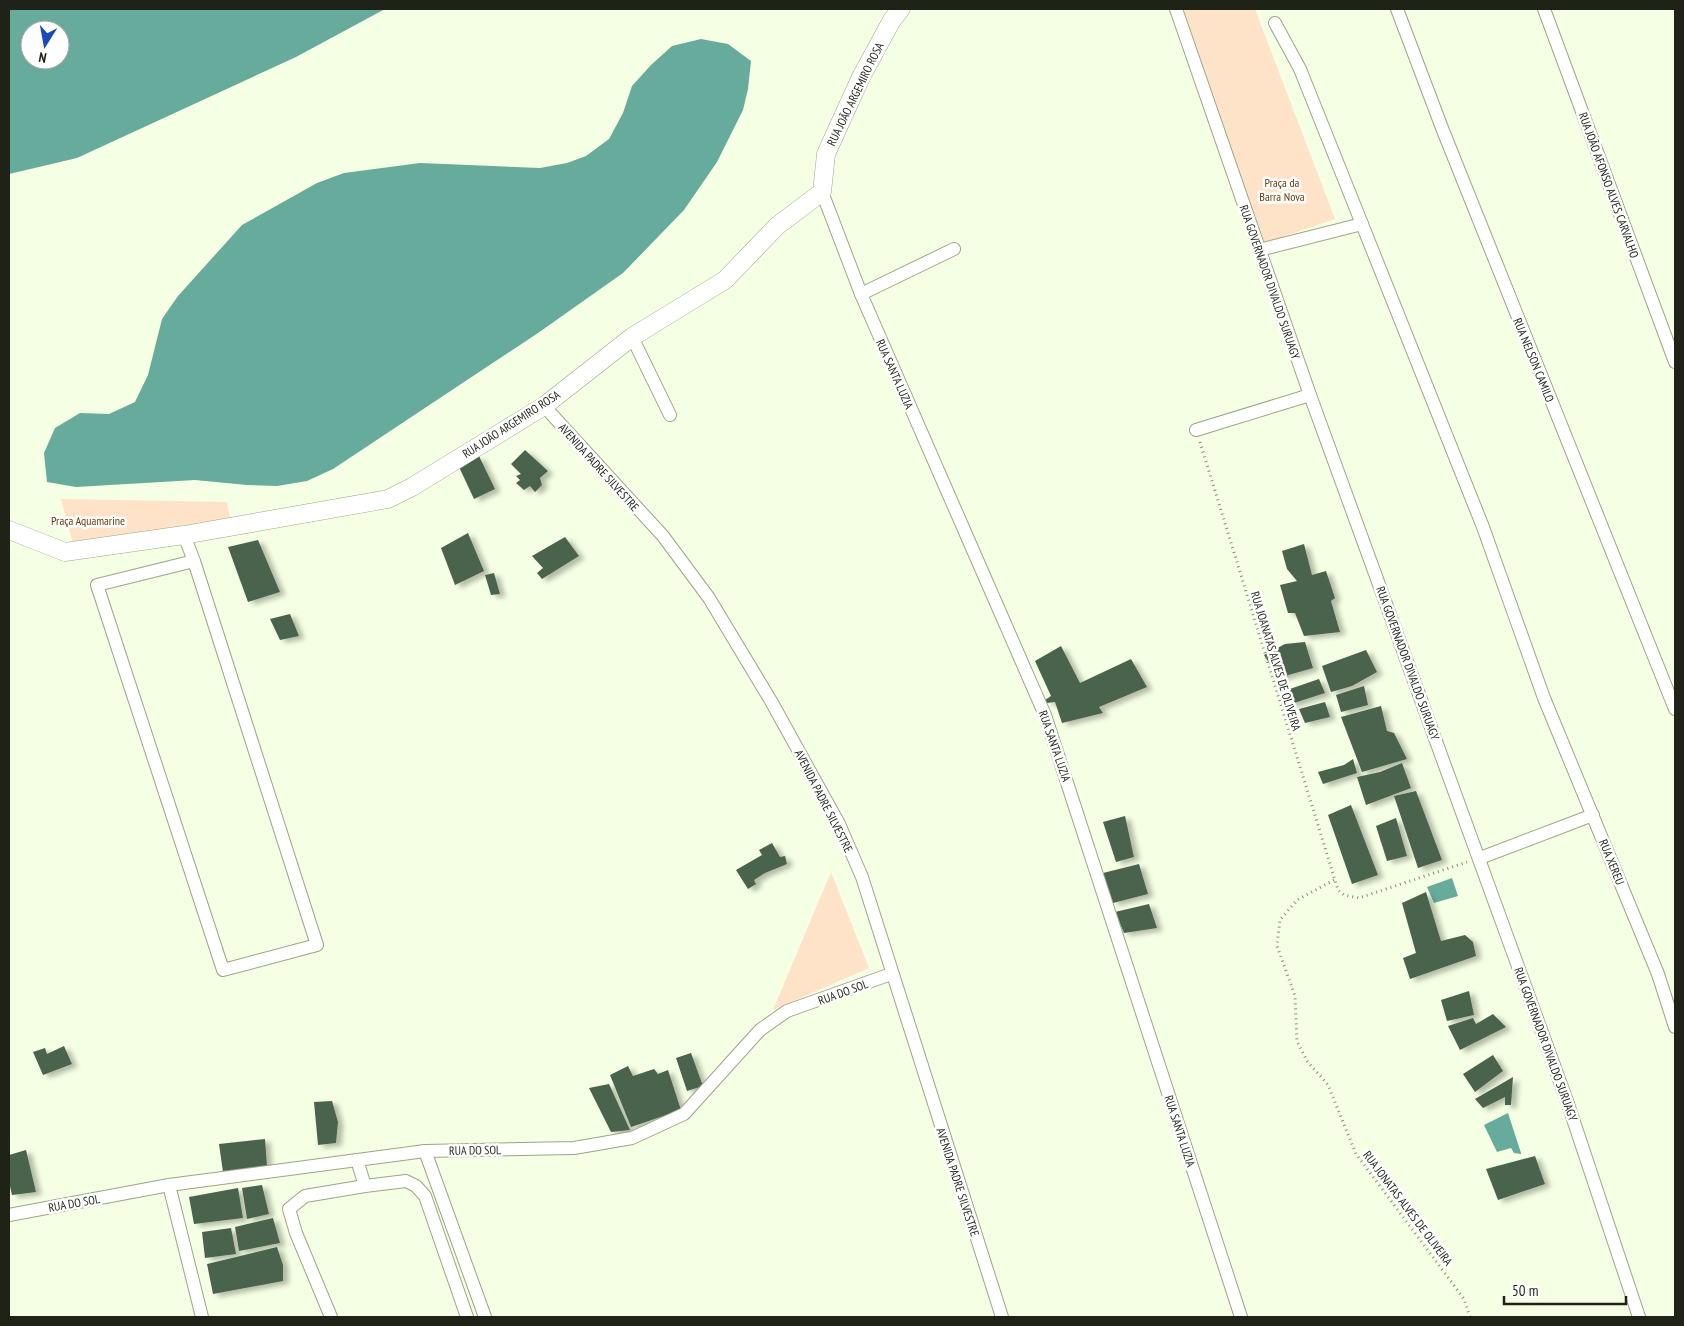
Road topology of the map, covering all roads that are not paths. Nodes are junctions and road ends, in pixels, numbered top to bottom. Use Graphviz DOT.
graph roads {
  1 [pos="901,9"];
  2 [pos="1176,9"];
  3 [pos="1397,9"];
  4 [pos="1544,9"];
  5 [pos="1276,23"];
  6 [pos="822,192"];
  7 [pos="1362,224"];
  8 [pos="954,249"];
  9 [pos="1259,250"];
  10 [pos="861,294"];
  11 [pos="632,336"];
  12 [pos="1675,362"];
  13 [pos="1310,396"];
  14 [pos="544,406"];
  15 [pos="670,416"];
  16 [pos="1196,430"];
  17 [pos="9,530"];
  18 [pos="184,535"];
  19 [pos="194,561"];
  20 [pos="1675,709"];
  21 [pos="1593,815"];
  22 [pos="1480,858"];
  23 [pos="891,974"];
  24 [pos="1675,1027"];
  25 [pos="425,1151"];
  26 [pos="357,1160"];
  27 [pos="169,1185"];
  28 [pos="364,1186"];
  29 [pos="9,1215"];
  30 [pos="202,1317"];
  31 [pos="331,1317"];
  32 [pos="467,1317"];
  33 [pos="485,1317"];
  34 [pos="1002,1317"];
  35 [pos="1241,1317"];
  36 [pos="1639,1317"];
  1 -- 6 [label="street, RUA JOÃO ARGEMIRO ROSA"];
  2 -- 9 [label="street, RUA GOVERNADOR DIVALDO SURUAGY"];
  3 -- 20 [label="street, RUA NELSON CAMILO"];
  4 -- 12 [label="street, RUA JOÃO AFONSO ALVES CARVALHO"];
  5 -- 7 [label="street, RUA XEREU"];
  6 -- 10 [label="street, RUA SANTA LUZIA"];
  6 -- 11 [label="street, RUA JOÃO ARGEMIRO ROSA"];
  7 -- 9 [label="street"];
  7 -- 21 [label="street, RUA XEREU"];
  8 -- 10 [label="street"];
  9 -- 13 [label="street, RUA GOVERNADOR DIVALDO SURUAGY"];
  10 -- 35 [label="street, RUA SANTA LUZIA"];
  11 -- 14 [label="street, RUA JOÃO ARGEMIRO ROSA"];
  11 -- 15 [label="street"];
  13 -- 16 [label="street"];
  13 -- 22 [label="street, RUA GOVERNADOR DIVALDO SURUAGY"];
  14 -- 18 [label="street, RUA JOÃO ARGEMIRO ROSA"];
  14 -- 23 [label="street, AVENIDA PADRE SILVESTRE"];
  17 -- 18 [label="street, RUA JOÃO ARGEMIRO ROSA"];
  18 -- 19 [label="street"];
  19 -- 19 [label="street"];
  21 -- 22 [label="street"];
  21 -- 24 [label="street, RUA XEREU"];
  22 -- 36 [label="street, RUA GOVERNADOR DIVALDO SURUAGY"];
  23 -- 25 [label="street, RUA DO SOL"];
  23 -- 34 [label="street, AVENIDA PADRE SILVESTRE"];
  25 -- 26 [label="street, RUA DO SOL"];
  25 -- 33 [label="street"];
  26 -- 27 [label="street, RUA DO SOL"];
  26 -- 28 [label="street"];
  27 -- 29 [label="street, RUA DO SOL"];
  27 -- 30 [label="street"];
  28 -- 31 [label="street"];
  28 -- 32 [label="street"];
}
